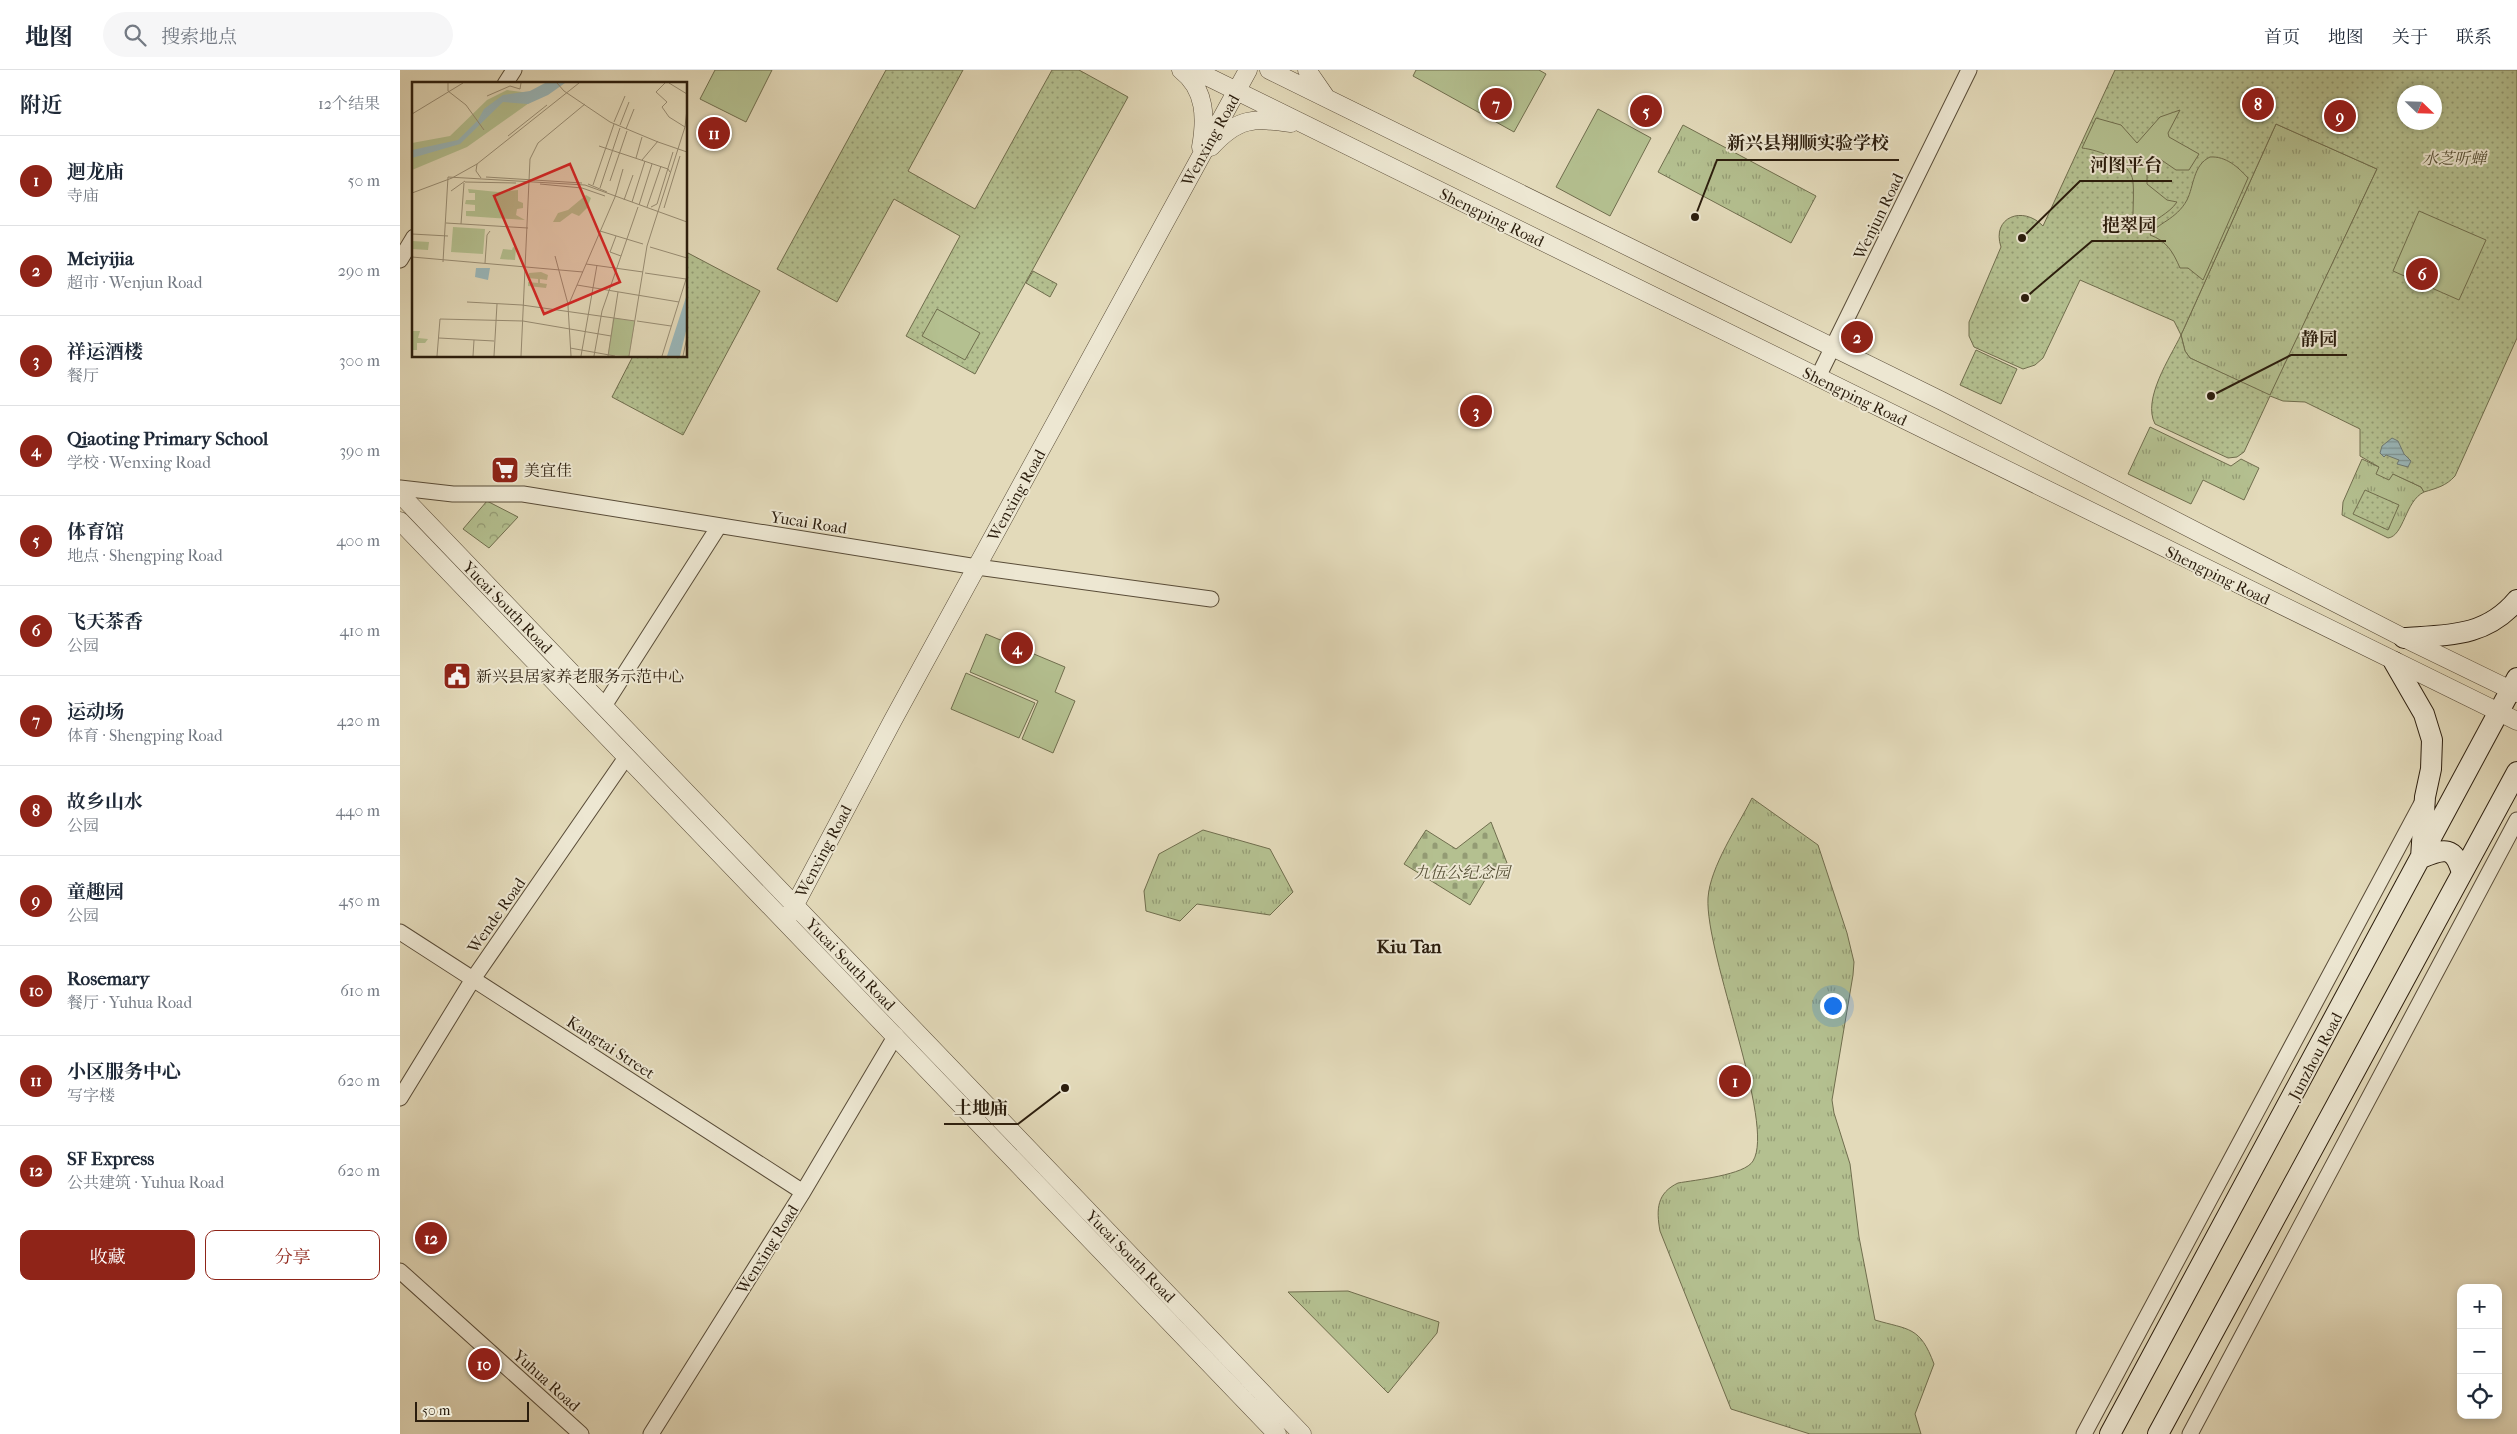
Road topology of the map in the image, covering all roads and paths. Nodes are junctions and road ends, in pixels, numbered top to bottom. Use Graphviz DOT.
graph roads {
  1 [pos="514,70"];
  2 [pos="1181,70"];
  3 [pos="1194,70"];
  4 [pos="1248,70"];
  5 [pos="1269,70"];
  6 [pos="1308,70"];
  7 [pos="1969,70"];
  8 [pos="506,82"];
  9 [pos="1236,91"];
  10 [pos="1327,98"];
  11 [pos="1306,125"];
  12 [pos="1199,160"];
  13 [pos="412,240"];
  14 [pos="400,260"];
  15 [pos="1833,347"];
  16 [pos="1818,377"];
  17 [pos="400,488"];
  18 [pos="400,494"];
  19 [pos="400,521"];
  20 [pos="719,526"];
  21 [pos="977,567"];
  22 [pos="1211,599"];
  23 [pos="2517,600"];
  24 [pos="2404,638"];
  25 [pos="2394,662"];
  26 [pos="2515,687"];
  27 [pos="604,706"];
  28 [pos="2498,713"];
  29 [pos="2517,722"];
  30 [pos="627,756"];
  31 [pos="2517,772"];
  32 [pos="2425,797"];
  33 [pos="2517,820"];
  34 [pos="2421,858"];
  35 [pos="2462,873"];
  36 [pos="795,905"];
  37 [pos="786,921"];
  38 [pos="400,932"];
  39 [pos="473,979"];
  40 [pos="896,1035"];
  41 [pos="400,1098"];
  42 [pos="803,1192"];
  43 [pos="400,1271"];
  44 [pos="581,1434"];
  45 [pos="651,1434"];
  46 [pos="1277,1434"];
  47 [pos="1302,1434"];
  48 [pos="2084,1434"];
  49 [pos="2110,1434"];
  50 [pos="2158,1434"];
  51 [pos="2190,1434"];
  1 -- 8 [label="street"];
  2 -- 12 [label="street"];
  3 -- 9 [label="street, Shengping Road"];
  4 -- 9 [label="street, Wenxing Road"];
  5 -- 10 [label="street, Shengping Road"];
  6 -- 10 [label="street"];
  7 -- 15 [label="street, Wenjun Road"];
  9 -- 11 [label="street, Shengping Road"];
  9 -- 12 [label="street, Wenxing Road"];
  10 -- 15 [label="street, Shengping Road"];
  11 -- 12 [label="street"];
  11 -- 16 [label="street, Shengping Road"];
  12 -- 21 [label="street, Wenxing Road"];
  13 -- 14 [label="street"];
  15 -- 16 [label="street, Wenjun Road"];
  15 -- 24 [label="street, Shengping Road"];
  16 -- 25 [label="street, Shengping Road"];
  17 -- 20 [label="street, Yucai Road"];
  18 -- 27 [label="street, Yucai South Road"];
  19 -- 30 [label="street, Yucai South Road"];
  20 -- 21 [label="street, Yucai Road"];
  20 -- 27 [label="street"];
  21 -- 22 [label="street, Yucai Road"];
  21 -- 36 [label="street, Wenxing Road"];
  23 -- 24 [label="main road"];
  24 -- 26 [label="street, Shengping Road"];
  25 -- 28 [label="street, Shengping Road"];
  25 -- 32 [label="main road"];
  26 -- 28 [label="main road, Junzhou Road"];
  27 -- 36 [label="street, Yucai South Road"];
  28 -- 29 [label="street, Shengping Road"];
  28 -- 34 [label="main road, Junzhou Road"];
  30 -- 37 [label="street, Yucai South Road"];
  30 -- 39 [label="street, Wende Road"];
  31 -- 35 [label="main road"];
  32 -- 34 [label="main road"];
  32 -- 48 [label="street"];
  33 -- 51 [label="street"];
  34 -- 35 [label="main road"];
  34 -- 49 [label="main road, Junzhou Road"];
  35 -- 50 [label="main road"];
  36 -- 37 [label="street, Wenxing Road"];
  36 -- 47 [label="street, Yucai South Road"];
  37 -- 40 [label="street, Yucai South Road"];
  38 -- 39 [label="street, Kangtai Street"];
  39 -- 41 [label="street, Wende Road"];
  39 -- 42 [label="street, Kangtai Street"];
  40 -- 42 [label="street, Wenxing Road"];
  40 -- 46 [label="street, Yucai South Road"];
  42 -- 45 [label="street, Wenxing Road"];
  43 -- 44 [label="street, Yuhua Road"];
}
